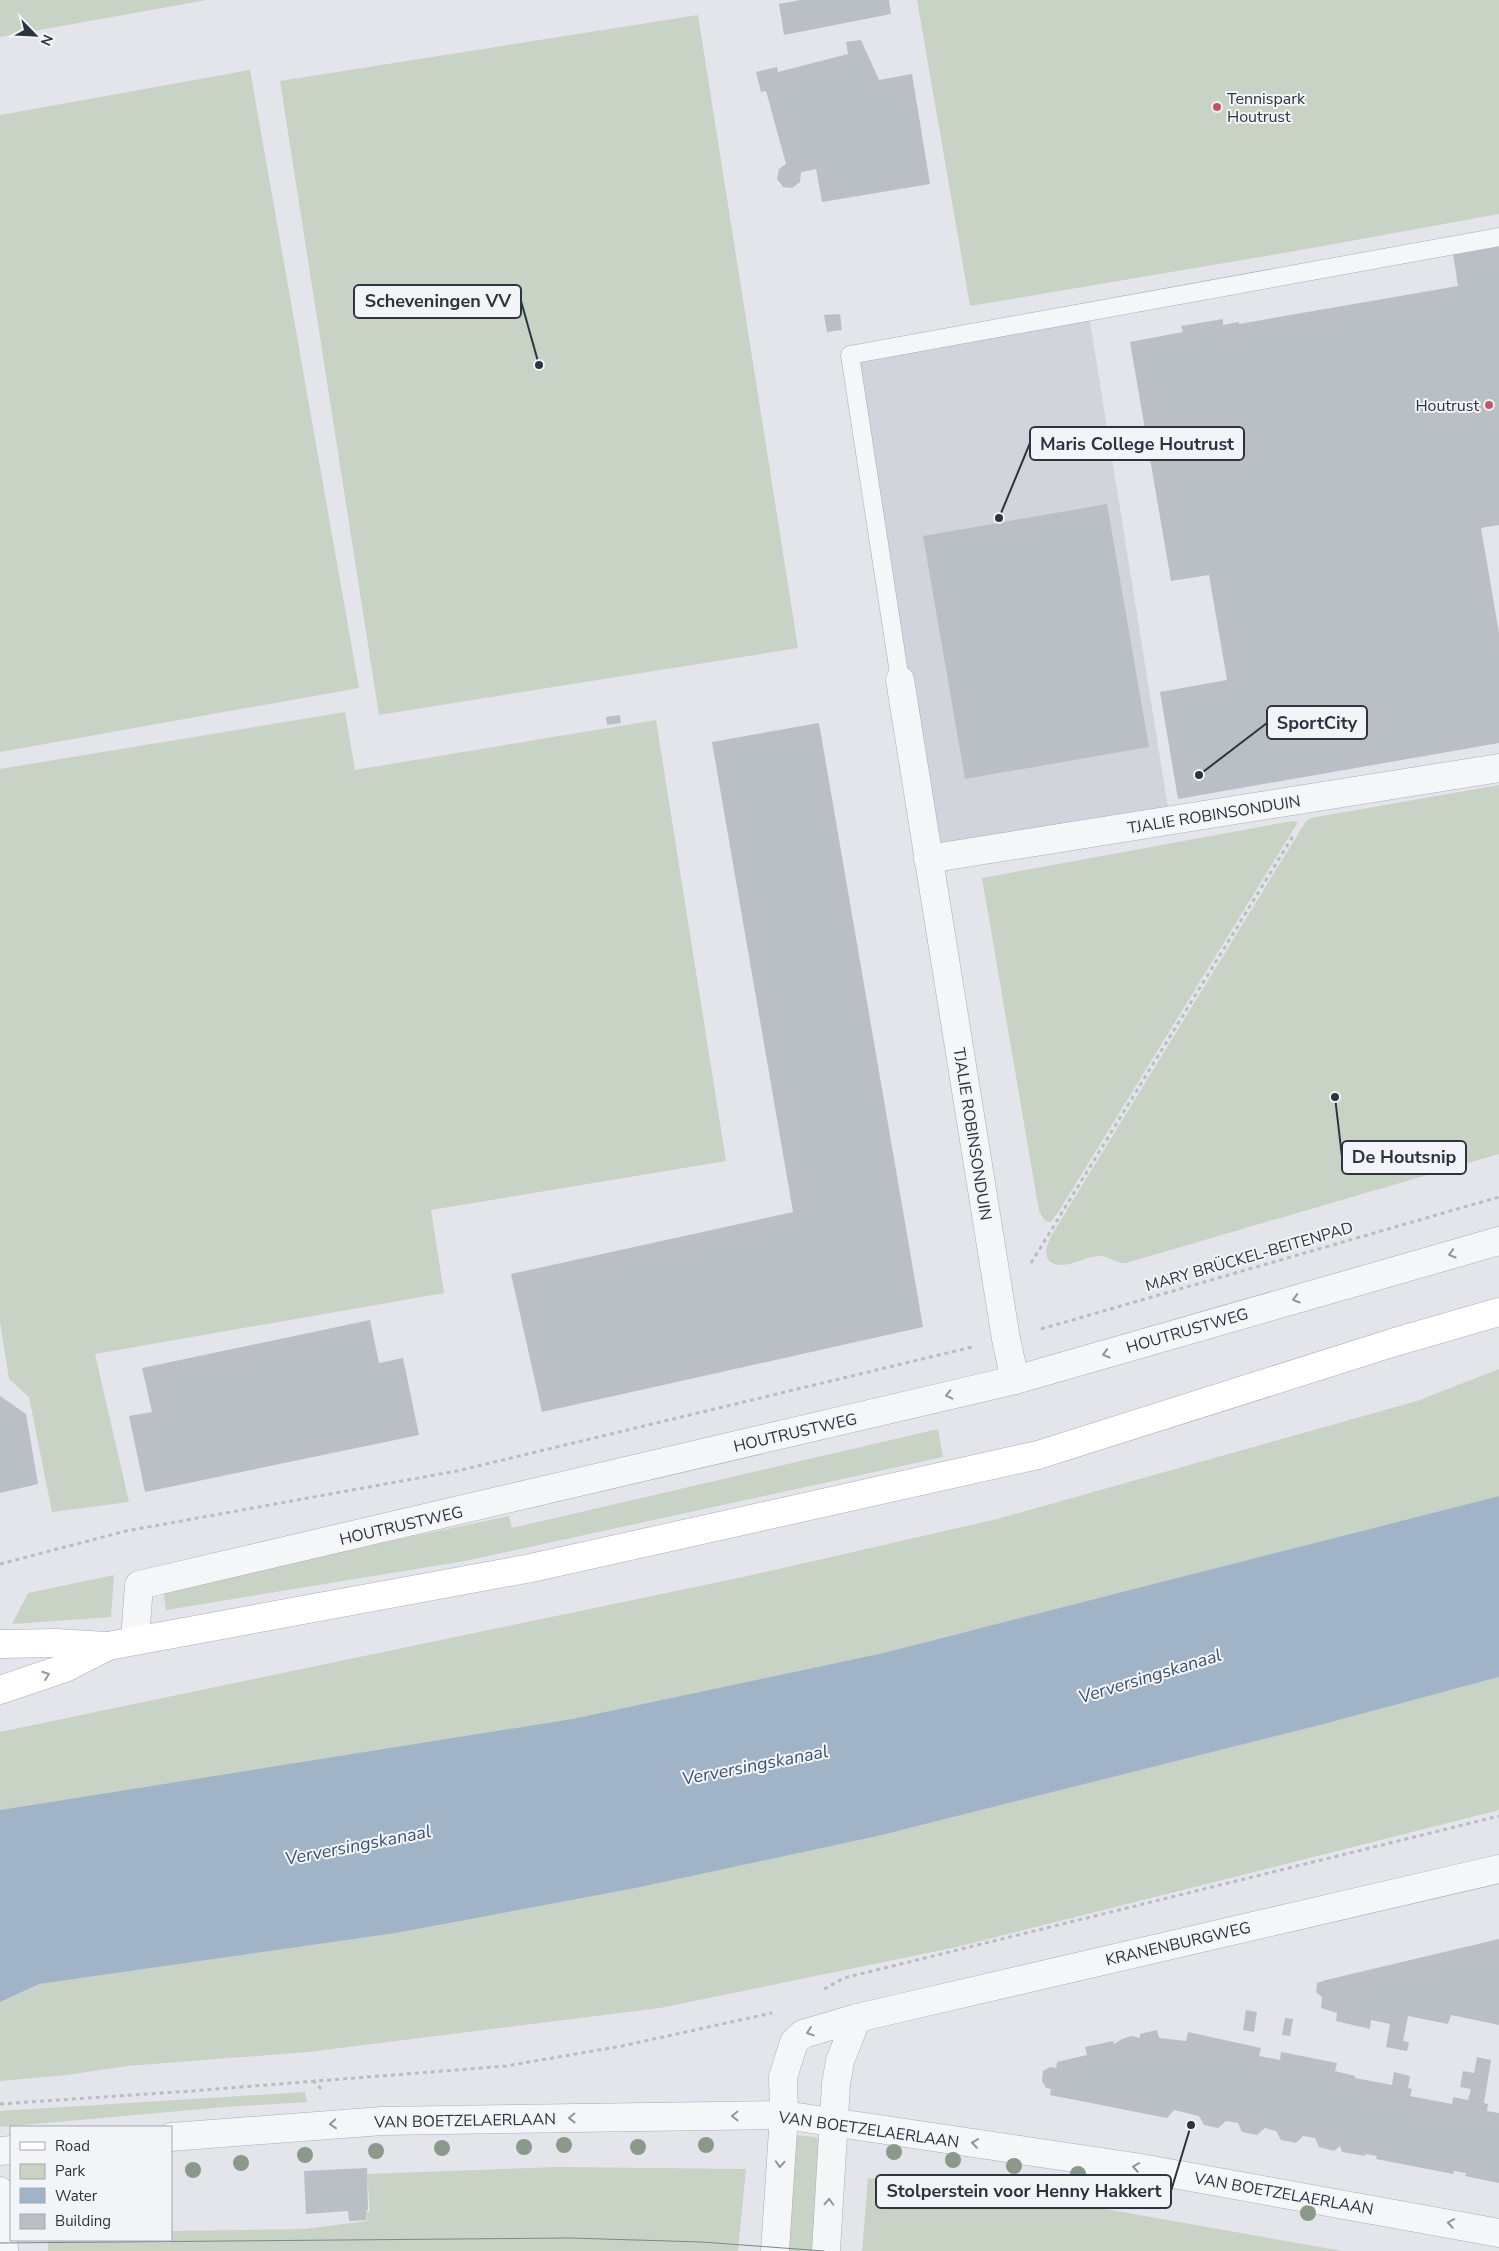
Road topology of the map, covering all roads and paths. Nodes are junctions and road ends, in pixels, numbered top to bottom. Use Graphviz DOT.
graph roads {
  1 [pos="1499,237"];
  2 [pos="900,680"];
  3 [pos="1499,768"];
  4 [pos="1317,797"];
  5 [pos="928,859"];
  6 [pos="1499,1197"];
  7 [pos="1499,1241"];
  8 [pos="1002,1311"];
  9 [pos="1499,1312"];
  10 [pos="1006,1339"];
  11 [pos="1015,1380"];
  12 [pos="0,1564"];
  13 [pos="135,1640"];
  14 [pos="0,1644"];
  15 [pos="108,1646"];
  16 [pos="0,1690"];
  17 [pos="1499,1816"];
  18 [pos="1499,1868"];
  19 [pos="820,1990"];
  20 [pos="781,2011"];
  21 [pos="857,2018"];
  22 [pos="0,2104"];
  23 [pos="784,2115"];
  24 [pos="834,2122"];
  25 [pos="172,2137"];
  26 [pos="0,2191"];
  27 [pos="1499,2233"];
  28 [pos="4,2251"];
  29 [pos="775,2251"];
  30 [pos="826,2251"];
  1 -- 2 [label="lane"];
  2 -- 5 [label="street, TJALIE ROBINSONDUIN"];
  3 -- 4 [label="street, TJALIE ROBINSONDUIN"];
  4 -- 5 [label="street, TJALIE ROBINSONDUIN"];
  4 -- 8 [label="path"];
  5 -- 8 [label="street, TJALIE ROBINSONDUIN"];
  6 -- 10 [label="path, MARY BRÜCKEL-BEITENPAD"];
  7 -- 11 [label="street, HOUTRUSTWEG, one-way"];
  8 -- 10 [label="street, TJALIE ROBINSONDUIN"];
  9 -- 13 [label="main road"];
  10 -- 11 [label="street, TJALIE ROBINSONDUIN"];
  10 -- 12 [label="path"];
  11 -- 13 [label="street, HOUTRUSTWEG, one-way"];
  13 -- 15 [label="main road"];
  14 -- 15 [label="main road"];
  16 -- 15 [label="main road, one-way"];
  17 -- 19 [label="path"];
  18 -- 21 [label="street, KRANENBURGWEG"];
  20 -- 22 [label="path"];
  21 -- 23 [label="street, KRANENBURGWEG, one-way"];
  21 -- 24 [label="street"];
  23 -- 24 [label="street, VAN BOETZELAERLAAN"];
  23 -- 25 [label="street, VAN BOETZELAERLAAN, one-way"];
  23 -- 29 [label="street, KRANENBURGWEG, one-way"];
  27 -- 24 [label="street, VAN BOETZELAERLAAN, one-way"];
  30 -- 24 [label="street, one-way"];
  26 -- 28 [label="street"];
}
